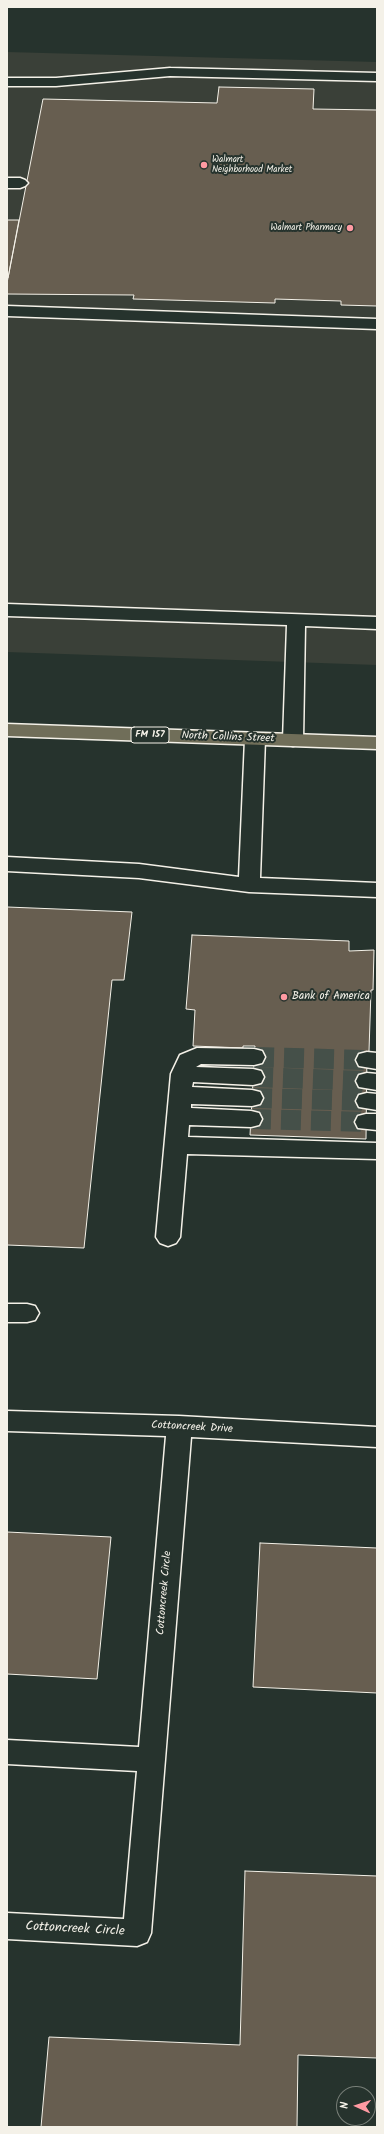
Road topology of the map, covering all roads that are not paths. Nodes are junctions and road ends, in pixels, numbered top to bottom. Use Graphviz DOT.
graph roads {
  1 [pos="377,78"];
  2 [pos="7,82"];
  3 [pos="7,311"];
  4 [pos="377,324"];
  5 [pos="7,610"];
  6 [pos="296,620"];
  7 [pos="377,623"];
  8 [pos="7,730"];
  9 [pos="255,739"];
  10 [pos="293,740"];
  11 [pos="377,743"];
  12 [pos="7,864"];
  13 [pos="249,885"];
  14 [pos="377,890"];
  15 [pos="180,1095"];
  16 [pos="176,1144"];
  17 [pos="377,1151"];
  18 [pos="168,1237"];
  19 [pos="7,1421"];
  20 [pos="179,1426"];
  21 [pos="377,1438"];
  22 [pos="7,1752"];
  23 [pos="150,1760"];
  24 [pos="7,1926"];
  1 -- 2 [label="lane"];
  3 -- 4 [label="lane"];
  5 -- 6 [label="lane"];
  6 -- 7 [label="lane"];
  6 -- 10 [label="lane"];
  8 -- 9 [label="main road, North Collins Street / FM 157"];
  9 -- 10 [label="main road, North Collins Street / FM 157"];
  9 -- 13 [label="lane"];
  10 -- 11 [label="main road, North Collins Street / FM 157"];
  12 -- 13 [label="lane"];
  13 -- 14 [label="lane"];
  15 -- 15 [label="lane"];
  15 -- 16 [label="lane"];
  16 -- 17 [label="lane"];
  16 -- 18 [label="lane"];
  19 -- 20 [label="lane, Cottoncreek Drive"];
  20 -- 21 [label="lane, Cottoncreek Drive"];
  20 -- 23 [label="lane, Cottoncreek Circle"];
  22 -- 23 [label="lane"];
  23 -- 24 [label="lane, Cottoncreek Circle"];
}
